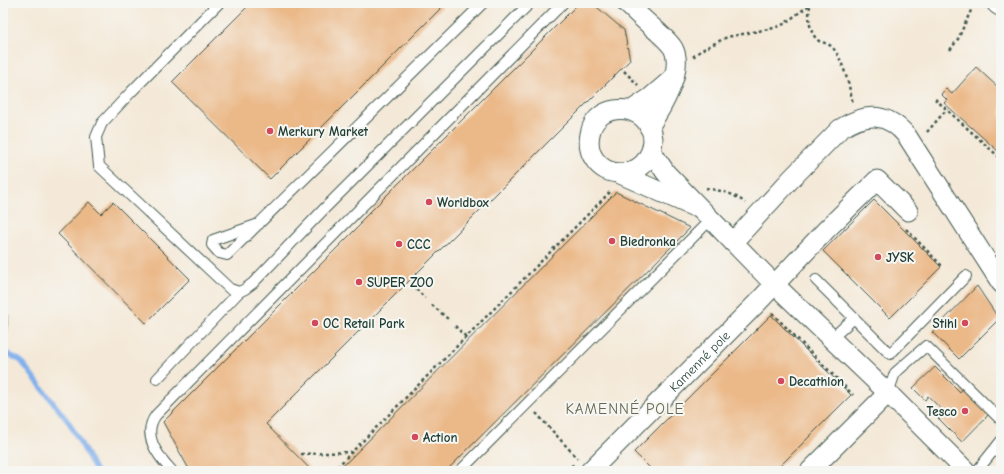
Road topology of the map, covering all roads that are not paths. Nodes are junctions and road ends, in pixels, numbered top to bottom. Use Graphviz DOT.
graph roads {
  1 [pos="219,3"];
  2 [pos="483,3"];
  3 [pos="530,3"];
  4 [pos="563,3"];
  5 [pos="626,3"];
  6 [pos="998,3"];
  7 [pos="1001,5"];
  8 [pos="674,75"];
  9 [pos="632,110"];
  10 [pos="649,127"];
  11 [pos="651,151"];
  12 [pos="615,181"];
  13 [pos="908,210"];
  14 [pos="707,215"];
  15 [pos="259,224"];
  16 [pos="733,242"];
  17 [pos="966,276"];
  18 [pos="1000,278"];
  19 [pos="816,280"];
  20 [pos="774,284"];
  21 [pos="239,292"];
  22 [pos="854,318"];
  23 [pos="832,338"];
  24 [pos="157,379"];
  25 [pos="888,393"];
  26 [pos="1001,420"];
  27 [pos="1001,441"];
  28 [pos="172,471"];
  29 [pos="460,471"];
  30 [pos="590,471"];
  31 [pos="810,471"];
  32 [pos="966,471"];
  33 [pos="977,471"];
  1 -- 21 [label="lane"];
  2 -- 15 [label="lane"];
  3 -- 21 [label="lane"];
  4 -- 28 [label="lane"];
  5 -- 8 [label="street"];
  6 -- 7 [label="main road"];
  8 -- 9 [label="street"];
  8 -- 10 [label="street"];
  9 -- 10 [label="street"];
  9 -- 12 [label="street"];
  10 -- 11 [label="street"];
  11 -- 12 [label="street"];
  11 -- 14 [label="street"];
  12 -- 14 [label="street"];
  13 -- 20 [label="street, Kamenné pole"];
  14 -- 16 [label="street"];
  14 -- 29 [label="lane"];
  16 -- 18 [label="street"];
  16 -- 20 [label="street"];
  17 -- 22 [label="lane"];
  19 -- 22 [label="lane"];
  20 -- 23 [label="street"];
  20 -- 30 [label="street, Kamenné pole"];
  21 -- 24 [label="lane"];
  22 -- 23 [label="lane"];
  23 -- 25 [label="street"];
  25 -- 26 [label="lane"];
  25 -- 31 [label="street"];
  25 -- 32 [label="street"];
  27 -- 33 [label="lane"];
}
